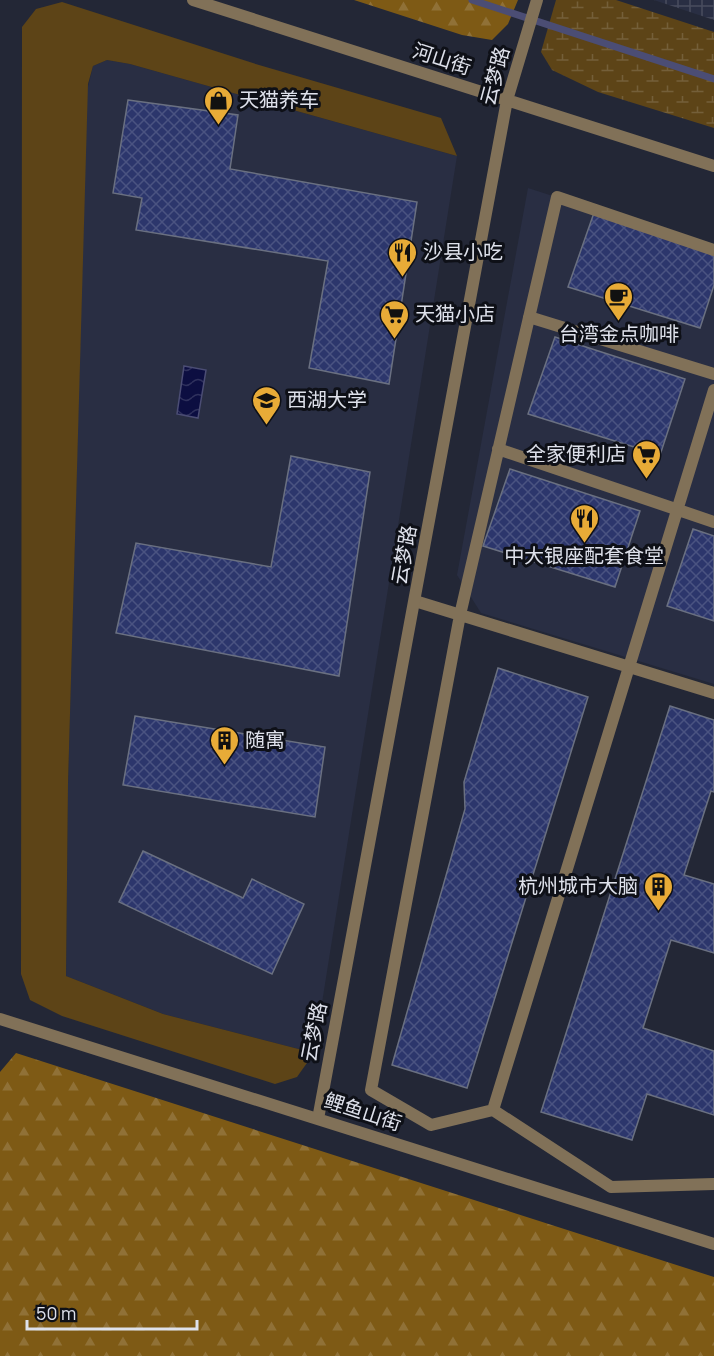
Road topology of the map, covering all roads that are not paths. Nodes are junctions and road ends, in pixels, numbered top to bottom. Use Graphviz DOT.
graph roads {
  1 [pos="193,0"];
  2 [pos="537,0"];
  3 [pos="507,99"];
  4 [pos="714,166"];
  5 [pos="714,250"];
  6 [pos="529,317"];
  7 [pos="714,374"];
  8 [pos="714,390"];
  9 [pos="498,449"];
  10 [pos="677,509"];
  11 [pos="714,522"];
  12 [pos="415,601"];
  13 [pos="460,615"];
  14 [pos="629,667"];
  15 [pos="714,693"];
  16 [pos="0,1019"];
  17 [pos="494,1110"];
  18 [pos="318,1119"];
  19 [pos="714,1184"];
  20 [pos="714,1244"];
  1 -- 3 [label="street, 河山街"];
  2 -- 3 [label="street, 云梦路"];
  3 -- 4 [label="street, 河山街"];
  3 -- 12 [label="street, 云梦路"];
  5 -- 6 [label="street"];
  6 -- 7 [label="street"];
  6 -- 9 [label="street"];
  8 -- 10 [label="street"];
  9 -- 10 [label="street"];
  9 -- 13 [label="street"];
  10 -- 11 [label="street"];
  10 -- 14 [label="street"];
  12 -- 13 [label="street"];
  12 -- 18 [label="street, 云梦路"];
  13 -- 14 [label="street"];
  13 -- 17 [label="street"];
  14 -- 15 [label="street"];
  14 -- 17 [label="street"];
  16 -- 18 [label="street, 鲤鱼山街"];
  17 -- 19 [label="street"];
  18 -- 20 [label="street, 鲤鱼山街"];
}
